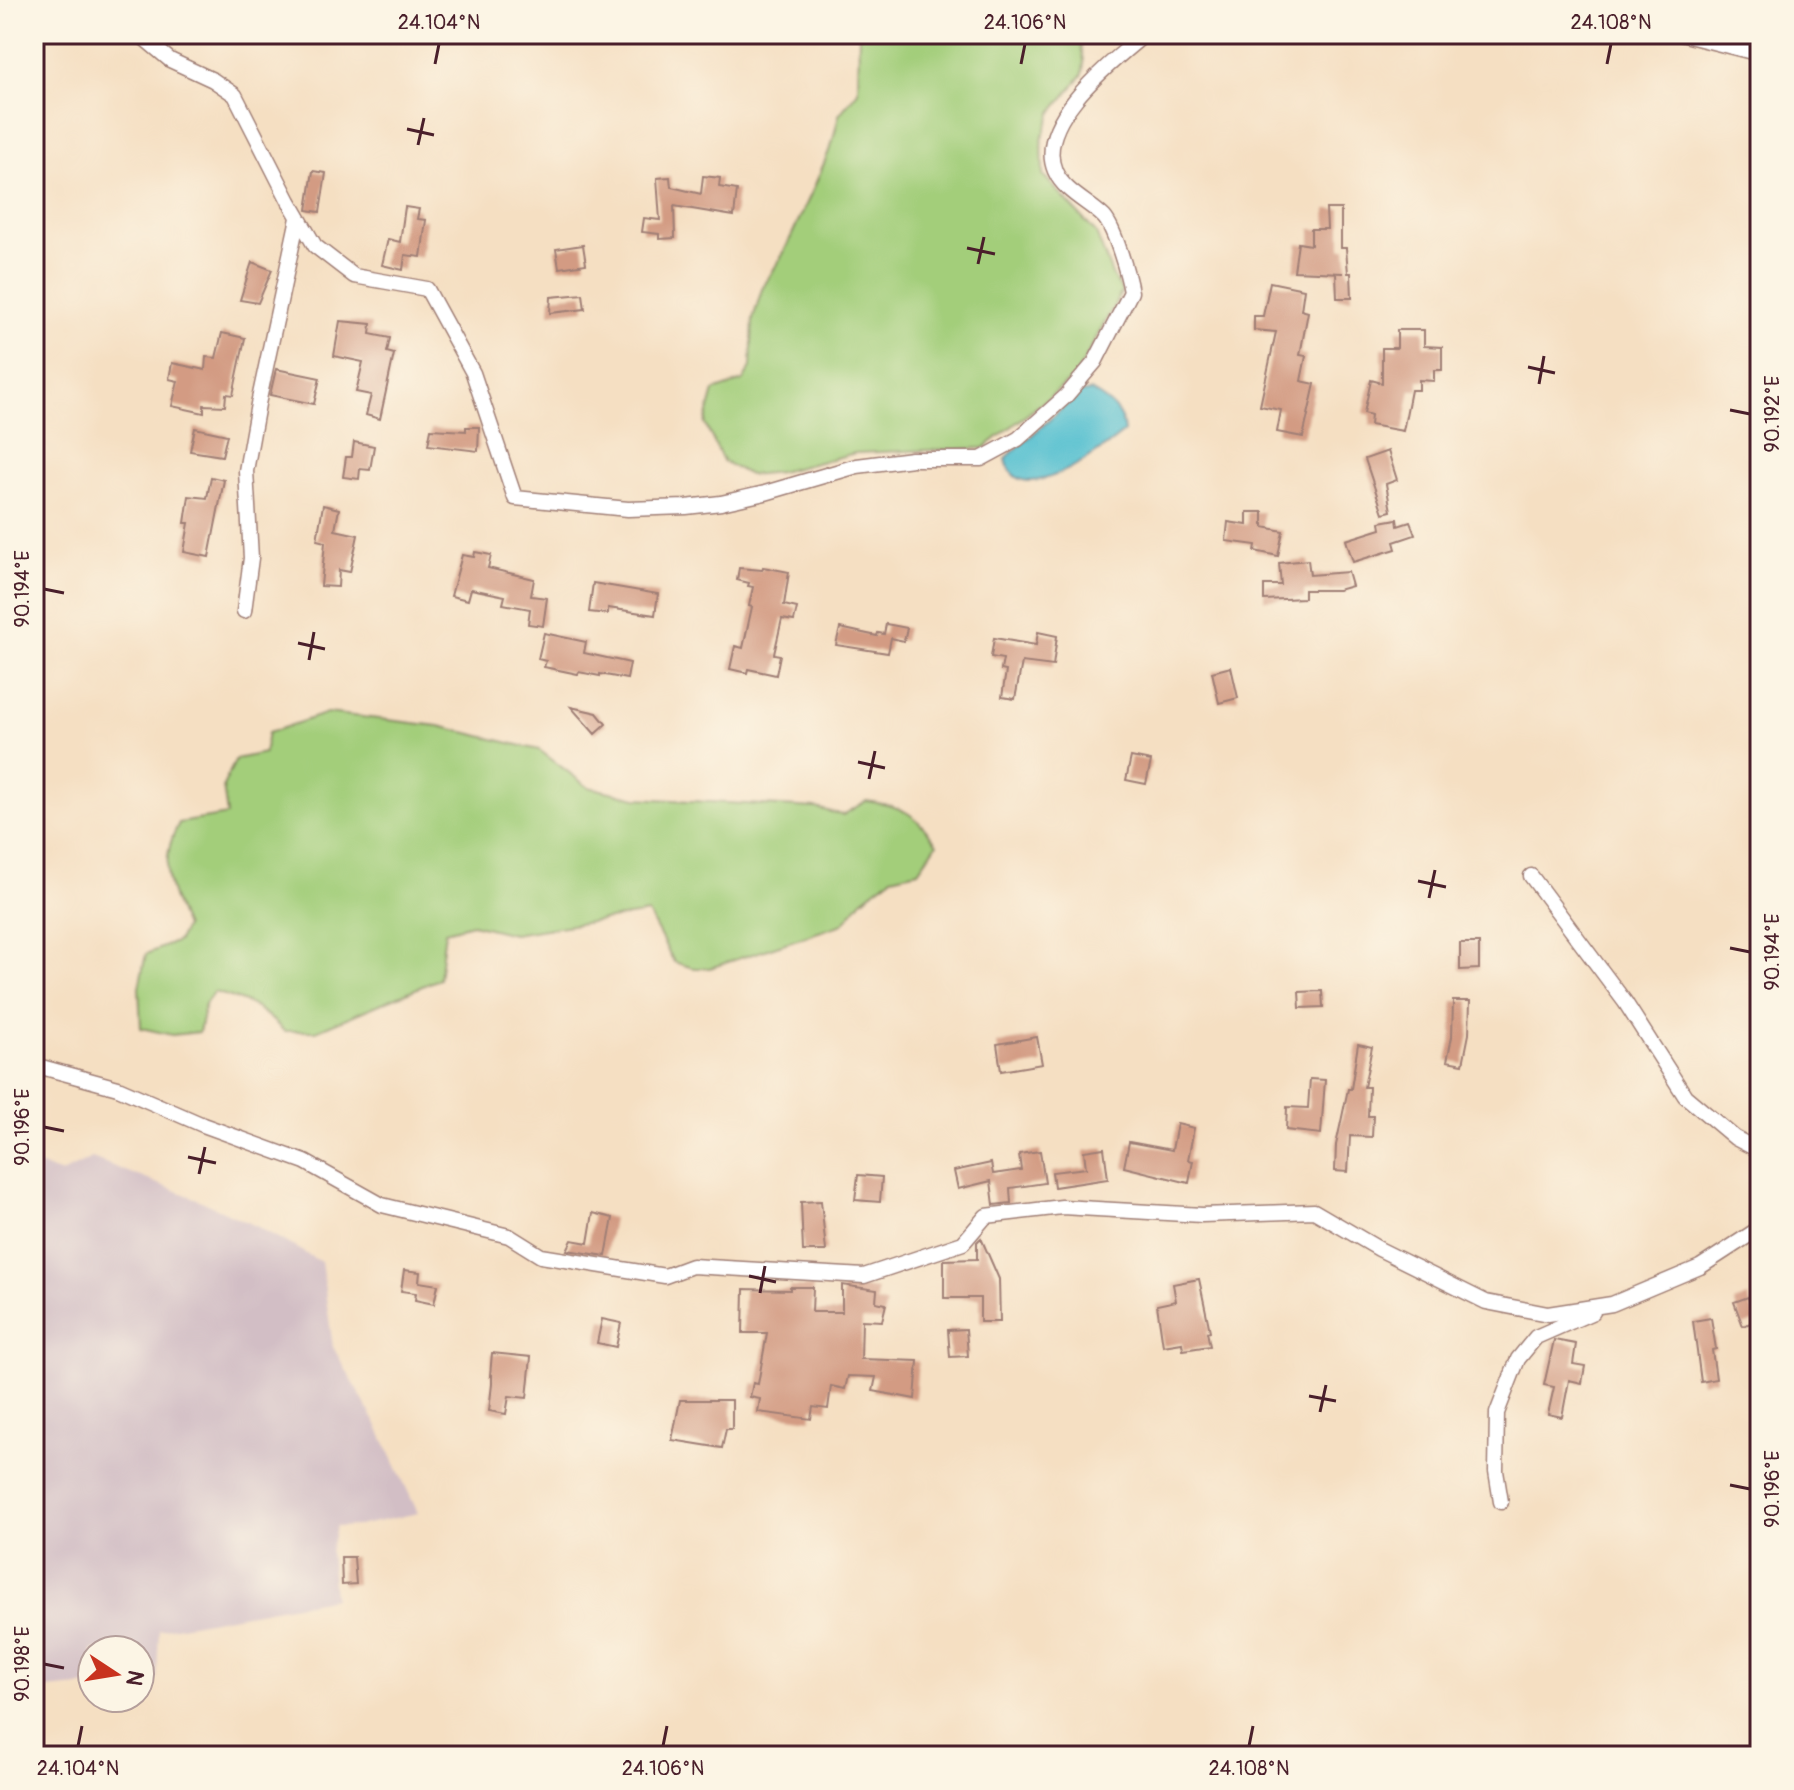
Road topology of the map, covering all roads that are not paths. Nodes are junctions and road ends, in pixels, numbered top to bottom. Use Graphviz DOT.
graph roads {
  1 [pos="139,34"];
  2 [pos="1145,34"];
  3 [pos="1681,34"];
  4 [pos="1760,54"];
  5 [pos="298,218"];
  6 [pos="244,611"];
  7 [pos="1531,876"];
  8 [pos="34,1065"];
  9 [pos="1760,1151"];
  10 [pos="1760,1228"];
  11 [pos="1612,1304"];
  12 [pos="1501,1502"];
  1 -- 5 [label="street"];
  2 -- 5 [label="street"];
  3 -- 4 [label="street"];
  5 -- 6 [label="street"];
  7 -- 9 [label="street"];
  8 -- 11 [label="street"];
  10 -- 11 [label="street"];
  11 -- 12 [label="street"];
}
